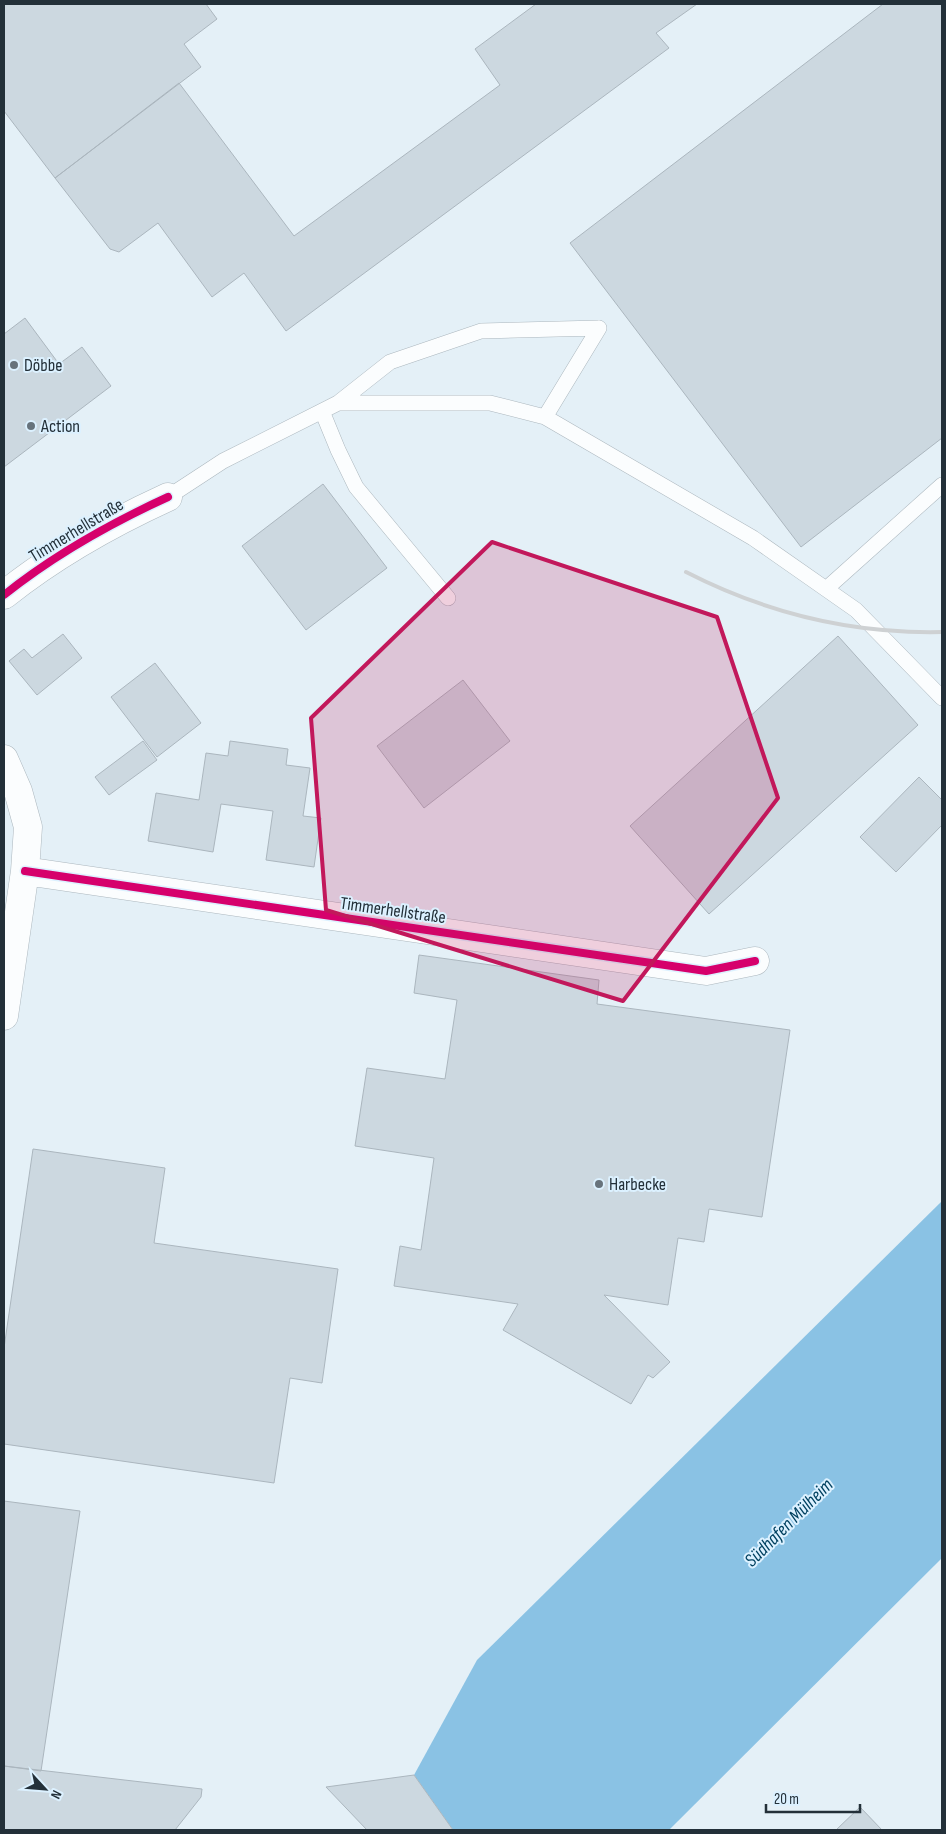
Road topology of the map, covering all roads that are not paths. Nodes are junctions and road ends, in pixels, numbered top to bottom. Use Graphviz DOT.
graph roads {
  1 [pos="338,403"];
  2 [pos="322,411"];
  3 [pos="545,417"];
  4 [pos="942,485"];
  5 [pos="168,497"];
  6 [pos="826,589"];
  7 [pos="4,595"];
  8 [pos="448,598"];
  9 [pos="942,698"];
  10 [pos="4,759"];
  11 [pos="25,871"];
  12 [pos="755,961"];
  13 [pos="4,1016"];
  1 -- 2 [label="lane"];
  1 -- 3 [label="lane"];
  1 -- 3 [label="lane"];
  2 -- 5 [label="lane"];
  2 -- 8 [label="lane"];
  3 -- 6 [label="lane"];
  4 -- 6 [label="lane"];
  5 -- 7 [label="street, Timmerhellstraße"];
  6 -- 9 [label="lane"];
  10 -- 11 [label="street"];
  11 -- 12 [label="street, Timmerhellstraße"];
  11 -- 13 [label="street"];
}
